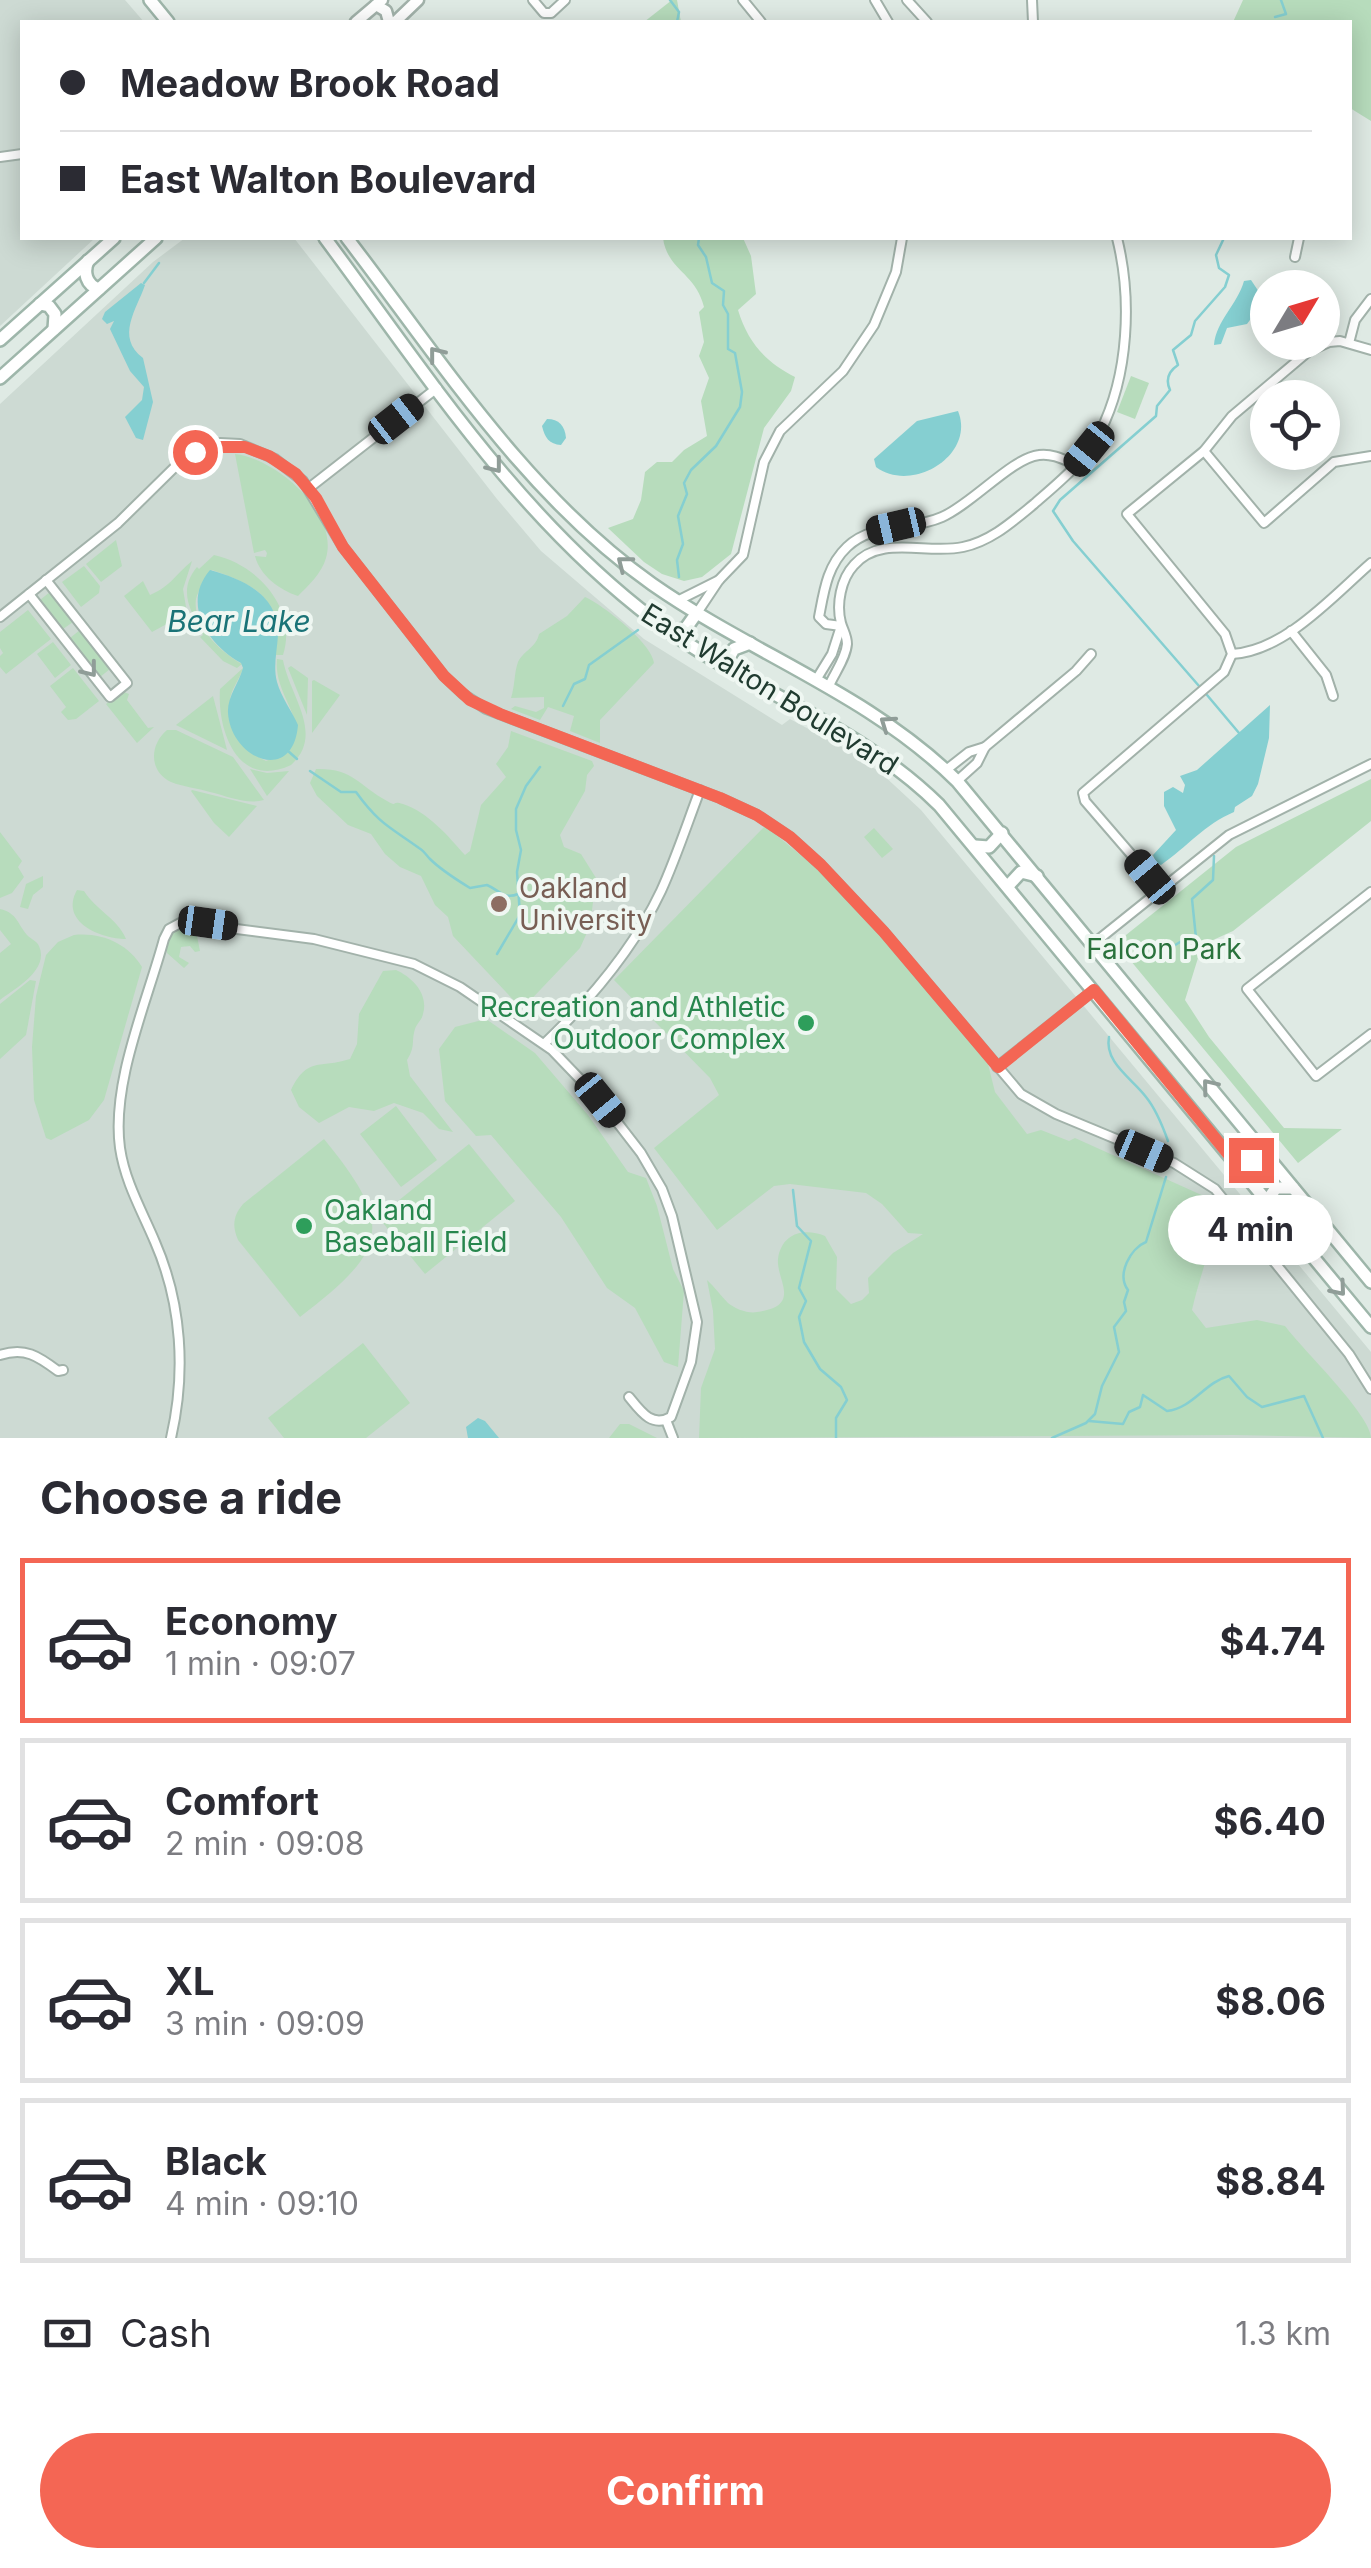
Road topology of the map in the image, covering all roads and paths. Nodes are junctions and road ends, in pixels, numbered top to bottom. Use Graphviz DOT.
graph roads {
  1 [pos="150,0"];
  2 [pos="418,0"];
  3 [pos="533,0"];
  4 [pos="565,0"];
  5 [pos="743,0"];
  6 [pos="907,0"];
  7 [pos="379,3"];
  8 [pos="166,20"];
  9 [pos="358,20"];
  10 [pos="394,20"];
  11 [pos="759,20"];
  12 [pos="925,20"];
  13 [pos="112,240"];
  14 [pos="154,240"];
  15 [pos="326,240"];
  16 [pos="349,240"];
  17 [pos="902,240"];
  18 [pos="1117,240"];
  19 [pos="1299,240"];
  20 [pos="1294,257"];
  21 [pos="88,261"];
  22 [pos="99,289"];
  23 [pos="391,294"];
  24 [pos="1371,299"];
  25 [pos="372,302"];
  26 [pos="40,304"];
  27 [pos="54,329"];
  28 [pos="0,340"];
  29 [pos="1349,343"];
  30 [pos="1371,350"];
  31 [pos="0,378"];
  32 [pos="437,388"];
  33 [pos="1204,450"];
  34 [pos="1371,456"];
  35 [pos="1076,465"];
  36 [pos="309,488"];
  37 [pos="896,526"];
  38 [pos="896,547"];
  39 [pos="1370,566"];
  40 [pos="46,580"];
  41 [pos="719,580"];
  42 [pos="29,594"];
  43 [pos="676,600"];
  44 [pos="696,614"];
  45 [pos="0,617"];
  46 [pos="841,626"];
  47 [pos="1291,631"];
  48 [pos="672,633"];
  49 [pos="750,644"];
  50 [pos="832,654"];
  51 [pos="1091,654"];
  52 [pos="1232,654"];
  53 [pos="842,658"];
  54 [pos="731,668"];
  55 [pos="822,683"];
  56 [pos="1333,696"];
  57 [pos="985,747"];
  58 [pos="1371,764"];
  59 [pos="946,770"];
  60 [pos="957,781"];
  61 [pos="700,790"];
  62 [pos="1002,833"];
  63 [pos="975,846"];
  64 [pos="1037,876"];
  65 [pos="1008,886"];
  66 [pos="1160,889"];
  67 [pos="1371,892"];
  68 [pos="1093,944"];
  69 [pos="1094,990"];
  70 [pos="1371,1034"];
  71 [pos="545,1043"];
  72 [pos="998,1067"];
  73 [pos="1259,1146"];
  74 [pos="1233,1160"];
  75 [pos="1293,1188"];
  76 [pos="1267,1201"];
  77 [pos="1371,1282"];
  78 [pos="1371,1328"];
  79 [pos="0,1355"];
  80 [pos="63,1370"];
  81 [pos="1371,1389"];
  82 [pos="630,1397"];
  83 [pos="666,1420"];
  84 [pos="172,1438"];
  85 [pos="673,1438"];
  1 -- 8 [label="main road"];
  2 -- 10 [label="street"];
  3 -- 4 [label="street"];
  5 -- 11 [label="street"];
  6 -- 12 [label="street"];
  7 -- 9 [label="street"];
  13 -- 21 [label="main road"];
  14 -- 22 [label="main road"];
  15 -- 25 [label="main road, East Walton Boulevard"];
  16 -- 23 [label="main road, East Walton Boulevard"];
  17 -- 41 [label="street"];
  18 -- 35 [label="street"];
  19 -- 20 [label="street"];
  21 -- 22 [label="main road"];
  21 -- 26 [label="main road"];
  22 -- 27 [label="main road"];
  23 -- 25 [label="main road"];
  43 -- 23 [label="main road, East Walton Boulevard, one-way"];
  24 -- 29 [label="street"];
  25 -- 32 [label="main road, East Walton Boulevard"];
  26 -- 27 [label="main road"];
  26 -- 28 [label="main road"];
  27 -- 31 [label="main road"];
  29 -- 30 [label="street"];
  29 -- 33 [label="street"];
  32 -- 36 [label="street"];
  32 -- 48 [label="main road, East Walton Boulevard, one-way"];
  33 -- 34 [label="street"];
  33 -- 52 [label="street"];
  35 -- 37 [label="street"];
  35 -- 38 [label="street"];
  36 -- 40 [label="street"];
  36 -- 61 [label="street"];
  37 -- 38 [label="street"];
  37 -- 46 [label="street"];
  38 -- 46 [label="street"];
  39 -- 47 [label="street"];
  40 -- 42 [label="street"];
  42 -- 40 [label="street, one-way"];
  41 -- 43 [label="street"];
  41 -- 44 [label="street"];
  42 -- 45 [label="street"];
  43 -- 44 [label="main road, East Walton Boulevard"];
  44 -- 48 [label="main road"];
  44 -- 49 [label="main road, East Walton Boulevard"];
  46 -- 50 [label="street"];
  46 -- 53 [label="street"];
  47 -- 52 [label="street"];
  47 -- 56 [label="street"];
  48 -- 54 [label="main road, East Walton Boulevard"];
  49 -- 54 [label="main road"];
  49 -- 55 [label="main road, East Walton Boulevard"];
  50 -- 53 [label="street"];
  50 -- 55 [label="street"];
  51 -- 57 [label="street"];
  52 -- 66 [label="street"];
  53 -- 55 [label="street"];
  54 -- 63 [label="main road, East Walton Boulevard"];
  59 -- 55 [label="main road, East Walton Boulevard, one-way"];
  57 -- 59 [label="street"];
  57 -- 60 [label="street"];
  58 -- 66 [label="street"];
  59 -- 60 [label="main road, East Walton Boulevard"];
  60 -- 62 [label="main road, East Walton Boulevard"];
  61 -- 71 [label="street"];
  61 -- 72 [label="street"];
  62 -- 63 [label="main road"];
  62 -- 64 [label="main road, East Walton Boulevard"];
  63 -- 65 [label="main road, East Walton Boulevard"];
  64 -- 65 [label="main road"];
  64 -- 68 [label="main road, East Walton Boulevard"];
  65 -- 69 [label="main road, East Walton Boulevard"];
  66 -- 68 [label="street"];
  67 -- 70 [label="street"];
  73 -- 68 [label="main road, East Walton Boulevard, one-way"];
  69 -- 72 [label="street"];
  69 -- 74 [label="main road, East Walton Boulevard"];
  71 -- 83 [label="street"];
  71 -- 84 [label="street"];
  72 -- 81 [label="street"];
  73 -- 74 [label="main road"];
  73 -- 75 [label="main road, East Walton Boulevard"];
  74 -- 76 [label="main road"];
  75 -- 76 [label="main road"];
  75 -- 77 [label="main road, East Walton Boulevard"];
  76 -- 78 [label="main road, one-way"];
  79 -- 80 [label="street"];
  82 -- 83 [label="street"];
  83 -- 85 [label="street"];
}
